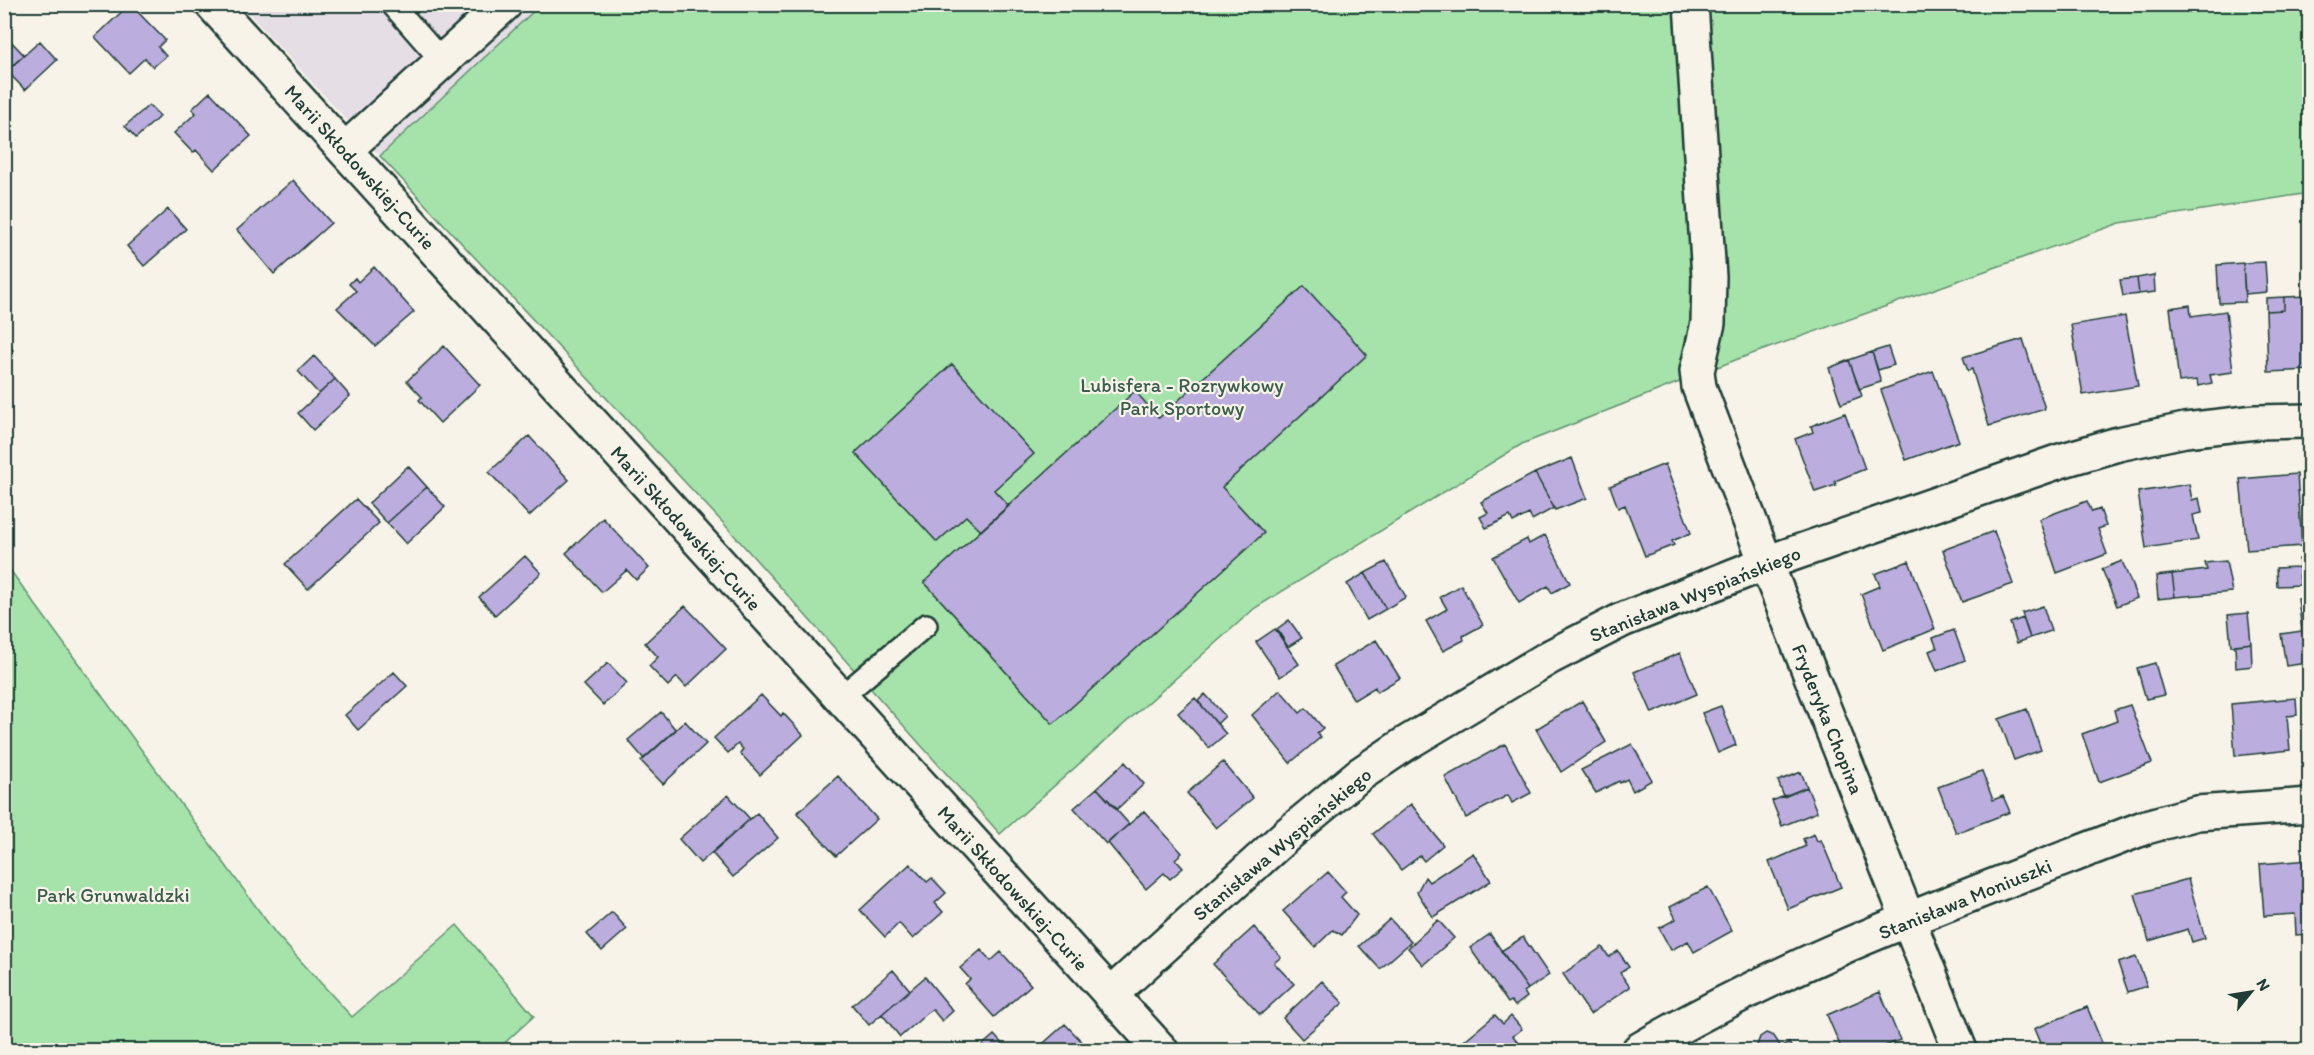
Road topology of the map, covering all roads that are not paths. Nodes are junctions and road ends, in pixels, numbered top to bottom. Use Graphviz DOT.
graph roads {
  1 [pos="212,4"];
  2 [pos="392,4"];
  3 [pos="505,4"];
  4 [pos="1691,4"];
  5 [pos="442,61"];
  6 [pos="345,150"];
  7 [pos="2310,421"];
  8 [pos="1766,563"];
  9 [pos="926,625"];
  10 [pos="840,698"];
  11 [pos="2310,805"];
  12 [pos="1908,921"];
  13 [pos="1110,995"];
  14 [pos="1161,1050"];
  15 [pos="1639,1050"];
  16 [pos="1960,1050"];
  1 -- 6 [label="street, Marii Skłodowskiej-Curie"];
  2 -- 5 [label="lane"];
  3 -- 5 [label="street"];
  4 -- 8 [label="street, Fryderyka Chopina"];
  5 -- 6 [label="street"];
  6 -- 10 [label="street, Marii Skłodowskiej-Curie"];
  7 -- 8 [label="street, Stanisława Wyspiańskiego"];
  8 -- 12 [label="street, Fryderyka Chopina"];
  8 -- 13 [label="street, Stanisława Wyspiańskiego"];
  9 -- 10 [label="lane"];
  10 -- 13 [label="street, Marii Skłodowskiej-Curie"];
  11 -- 12 [label="street, Stanisława Moniuszki"];
  12 -- 15 [label="street, Stanisława Moniuszki"];
  12 -- 16 [label="street, Fryderyka Chopina"];
  13 -- 14 [label="street, Marii Skłodowskiej-Curie"];
}
